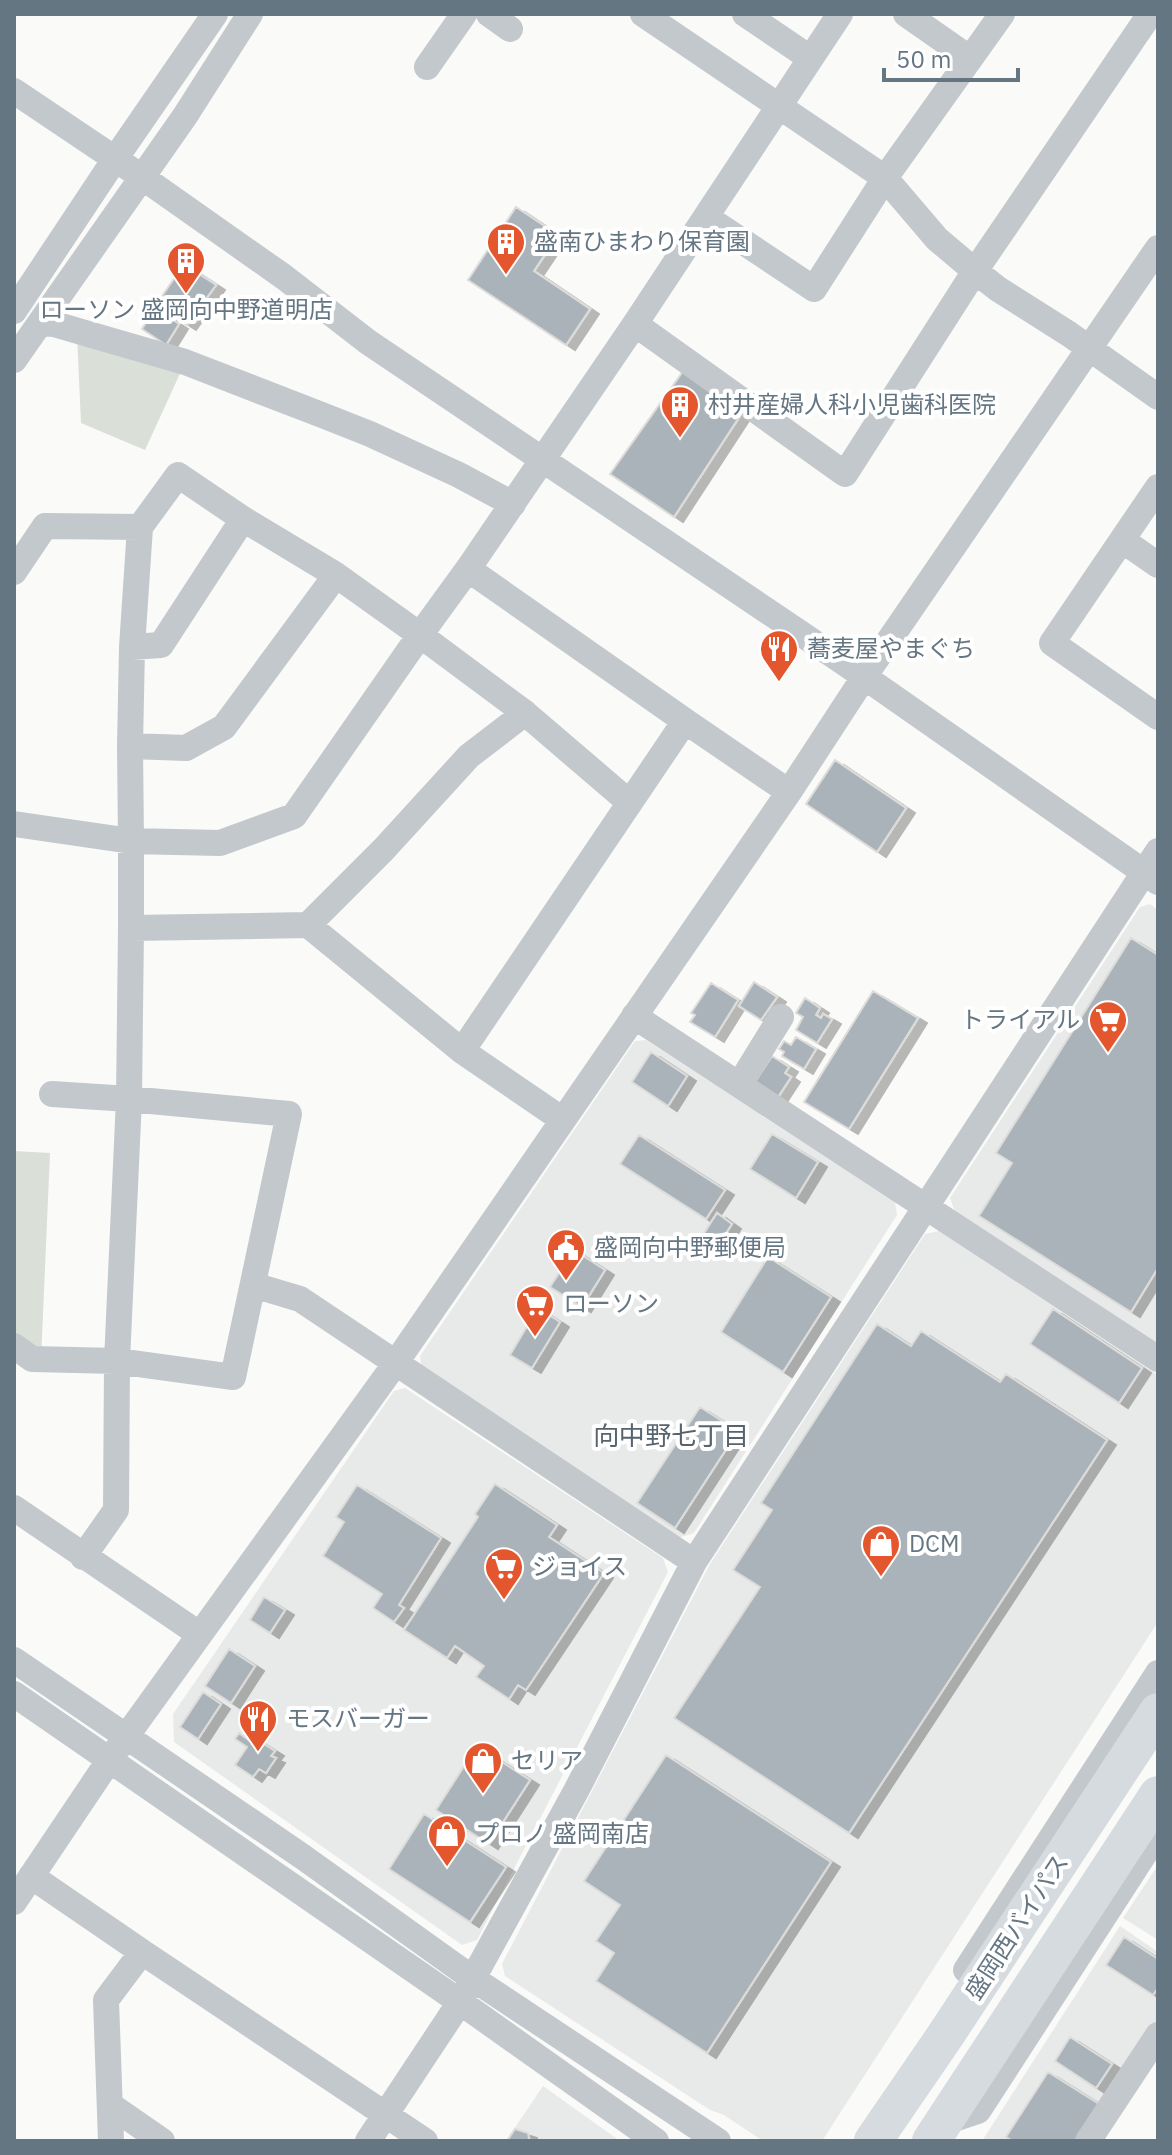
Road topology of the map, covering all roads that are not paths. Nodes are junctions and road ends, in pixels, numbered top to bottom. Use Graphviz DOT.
graph roads {
  1 [pos="215,14"];
  2 [pos="250,14"];
  3 [pos="464,14"];
  4 [pos="643,14"];
  5 [pos="745,14"];
  6 [pos="840,14"];
  7 [pos="906,14"];
  8 [pos="1002,14"];
  9 [pos="1150,14"];
  10 [pos="810,58"];
  11 [pos="969,58"];
  12 [pos="427,67"];
  13 [pos="14,91"];
  14 [pos="778,106"];
  15 [pos="115,159"];
  16 [pos="142,177"];
  17 [pos="885,178"];
  18 [pos="706,217"];
  19 [pos="1158,248"];
  20 [pos="975,271"];
  21 [pos="14,311"];
  22 [pos="40,323"];
  23 [pos="635,324"];
  24 [pos="1090,349"];
  25 [pos="14,360"];
  26 [pos="1158,397"];
  27 [pos="542,460"];
  28 [pos="1158,487"];
  29 [pos="513,504"];
  30 [pos="243,519"];
  31 [pos="140,527"];
  32 [pos="1122,540"];
  33 [pos="1158,565"];
  34 [pos="468,569"];
  35 [pos="14,572"];
  36 [pos="336,575"];
  37 [pos="420,635"];
  38 [pos="132,647"];
  39 [pos="864,677"];
  40 [pos="525,713"];
  41 [pos="1158,717"];
  42 [pos="685,721"];
  43 [pos="130,746"];
  44 [pos="789,792"];
  45 [pos="630,803"];
  46 [pos="14,824"];
  47 [pos="131,841"];
  48 [pos="1153,868"];
  49 [pos="308,925"];
  50 [pos="131,928"];
  51 [pos="634,1016"];
  52 [pos="781,1017"];
  53 [pos="462,1051"];
  54 [pos="739,1085"];
  55 [pos="52,1094"];
  56 [pos="129,1099"];
  57 [pos="563,1120"];
  58 [pos="927,1207"];
  59 [pos="253,1285"];
  60 [pos="14,1346"];
  61 [pos="1158,1359"];
  62 [pos="117,1361"];
  63 [pos="395,1364"];
  64 [pos="14,1508"];
  65 [pos="83,1557"];
  66 [pos="694,1562"];
  67 [pos="199,1634"];
  68 [pos="14,1660"];
  69 [pos="1158,1673"];
  70 [pos="14,1694"];
  71 [pos="1158,1712"];
  72 [pos="127,1736"];
  73 [pos="110,1759"];
  74 [pos="1158,1795"];
  75 [pos="1158,1833"];
  76 [pos="31,1876"];
  77 [pos="14,1902"];
  78 [pos="142,1952"];
  79 [pos="472,1978"];
  80 [pos="460,2002"];
  81 [pos="1158,2035"];
  82 [pos="945,2036"];
  83 [pos="110,2105"];
  84 [pos="386,2115"];
  85 [pos="938,2131"];
  86 [pos="111,2141"];
  87 [pos="162,2141"];
  88 [pos="368,2141"];
  89 [pos="425,2141"];
  90 [pos="656,2141"];
  91 [pos="718,2141"];
  92 [pos="873,2141"];
  93 [pos="1088,2141"];
  1 -- 15 [label="street"];
  2 -- 16 [label="street"];
  3 -- 12 [label="street"];
  4 -- 14 [label="street"];
  5 -- 10 [label="street"];
  6 -- 10 [label="street"];
  7 -- 11 [label="street"];
  8 -- 11 [label="street"];
  9 -- 20 [label="street"];
  10 -- 14 [label="street"];
  11 -- 17 [label="street"];
  13 -- 15 [label="street"];
  14 -- 17 [label="street"];
  14 -- 18 [label="street"];
  15 -- 16 [label="street"];
  15 -- 21 [label="street"];
  16 -- 22 [label="street"];
  16 -- 27 [label="street"];
  17 -- 18 [label="street"];
  17 -- 20 [label="street"];
  18 -- 23 [label="street"];
  19 -- 24 [label="street"];
  20 -- 23 [label="street"];
  20 -- 24 [label="street"];
  22 -- 25 [label="street"];
  22 -- 29 [label="street"];
  23 -- 27 [label="street"];
  24 -- 26 [label="street"];
  24 -- 39 [label="street"];
  27 -- 29 [label="street"];
  27 -- 39 [label="street"];
  28 -- 32 [label="street"];
  29 -- 34 [label="street"];
  30 -- 31 [label="street"];
  30 -- 36 [label="street"];
  30 -- 38 [label="street"];
  31 -- 35 [label="street"];
  31 -- 38 [label="street"];
  32 -- 33 [label="street"];
  32 -- 41 [label="street"];
  34 -- 37 [label="street"];
  34 -- 42 [label="street"];
  36 -- 37 [label="street"];
  36 -- 43 [label="street"];
  37 -- 40 [label="street"];
  37 -- 47 [label="street"];
  38 -- 43 [label="street"];
  39 -- 44 [label="street"];
  39 -- 48 [label="street"];
  40 -- 45 [label="street"];
  40 -- 49 [label="street"];
  42 -- 44 [label="street"];
  42 -- 45 [label="street"];
  43 -- 47 [label="street"];
  44 -- 51 [label="street"];
  45 -- 53 [label="street"];
  46 -- 47 [label="street"];
  47 -- 50 [label="street"];
  48 -- 58 [label="street"];
  49 -- 50 [label="street"];
  49 -- 53 [label="street"];
  50 -- 56 [label="street"];
  51 -- 54 [label="street"];
  51 -- 57 [label="street"];
  52 -- 54 [label="street"];
  53 -- 57 [label="street"];
  54 -- 58 [label="street"];
  55 -- 56 [label="street"];
  56 -- 59 [label="street"];
  56 -- 62 [label="street"];
  57 -- 63 [label="street"];
  58 -- 61 [label="street"];
  58 -- 66 [label="street"];
  59 -- 62 [label="street"];
  59 -- 63 [label="street"];
  60 -- 62 [label="street"];
  62 -- 65 [label="street"];
  63 -- 66 [label="street"];
  63 -- 67 [label="street"];
  64 -- 65 [label="street"];
  65 -- 67 [label="street"];
  66 -- 79 [label="street"];
  67 -- 72 [label="street"];
  68 -- 72 [label="street"];
  69 -- 82 [label="street"];
  70 -- 73 [label="street"];
  71 -- 82 [label="highway, 盛岡西バイパス"];
  72 -- 73 [label="street"];
  72 -- 79 [label="street"];
  73 -- 76 [label="street"];
  73 -- 80 [label="street"];
  74 -- 85 [label="highway, 盛岡西バイパス"];
  75 -- 85 [label="street"];
  76 -- 77 [label="street"];
  76 -- 78 [label="street"];
  78 -- 83 [label="street"];
  78 -- 84 [label="street"];
  79 -- 80 [label="street"];
  79 -- 91 [label="street"];
  80 -- 84 [label="street"];
  80 -- 90 [label="street"];
  81 -- 93 [label="street"];
  82 -- 92 [label="highway, 盛岡西バイパス"];
  83 -- 86 [label="street"];
  83 -- 87 [label="street"];
  84 -- 88 [label="street"];
  84 -- 89 [label="street"];
}
